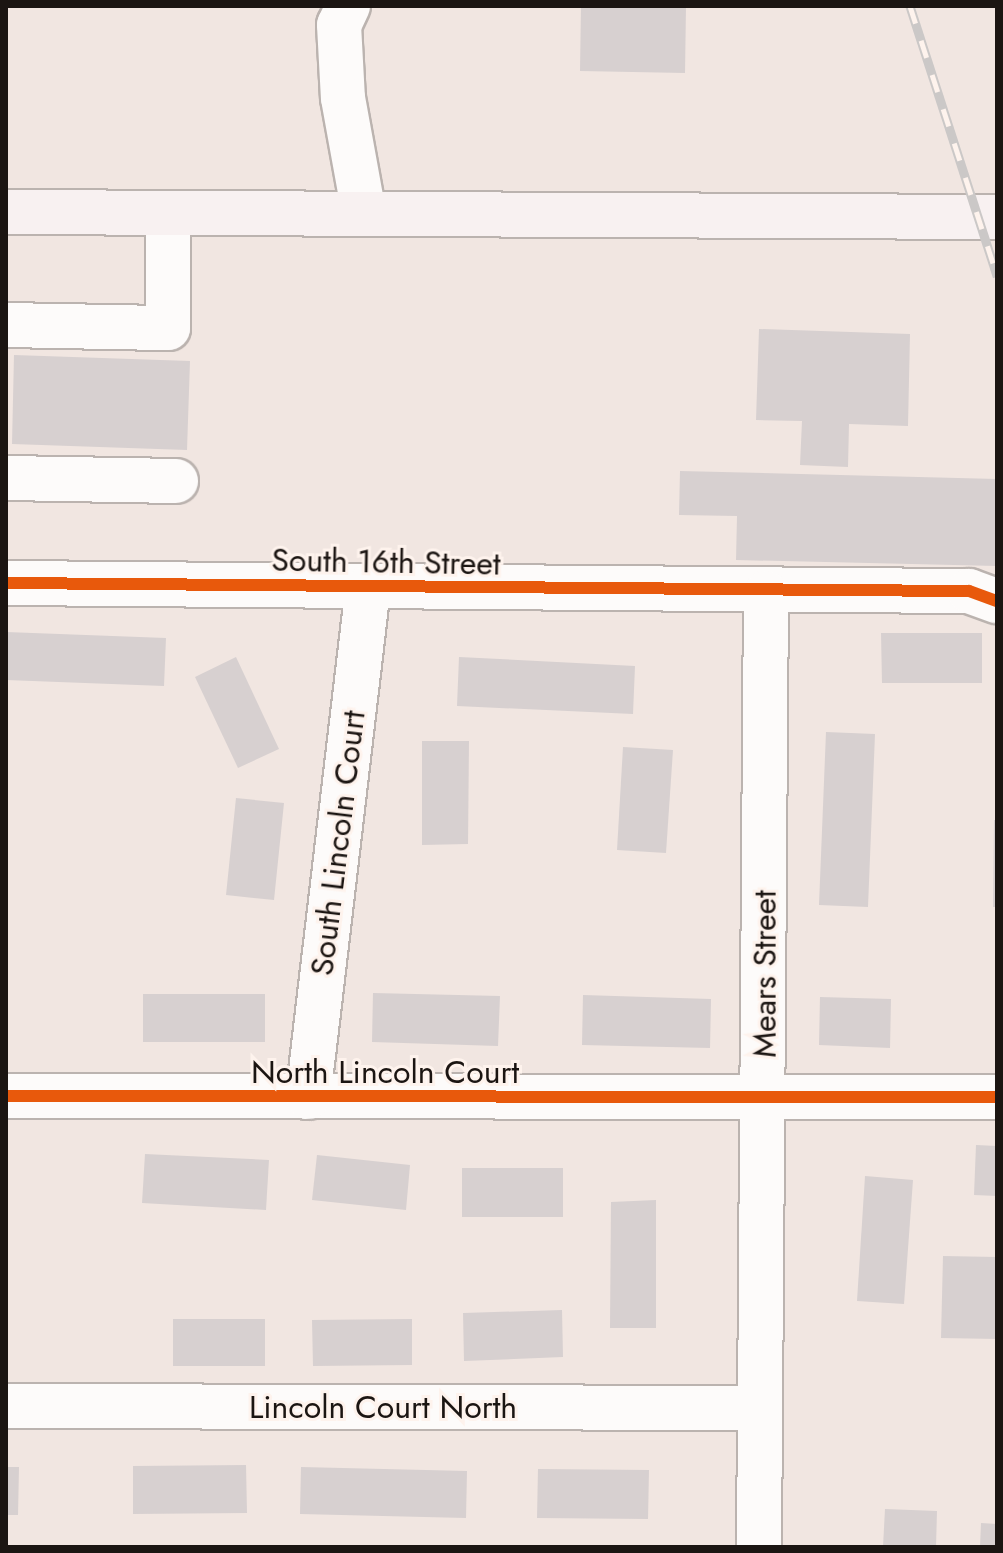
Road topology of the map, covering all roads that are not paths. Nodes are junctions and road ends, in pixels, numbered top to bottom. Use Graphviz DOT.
graph roads {
  1 [pos="348,6"];
  2 [pos="6,212"];
  3 [pos="168,213"];
  4 [pos="364,214"];
  5 [pos="997,217"];
  6 [pos="6,325"];
  7 [pos="6,478"];
  8 [pos="176,481"];
  9 [pos="6,583"];
  10 [pos="368,588"];
  11 [pos="766,593"];
  12 [pos="997,601"];
  13 [pos="6,1096"];
  14 [pos="308,1097"];
  15 [pos="997,1097"];
  16 [pos="764,1099"];
  17 [pos="6,1406"];
  18 [pos="760,1408"];
  19 [pos="759,1547"];
  1 -- 4 [label="street"];
  2 -- 3 [label="main road"];
  3 -- 4 [label="main road"];
  3 -- 6 [label="street"];
  4 -- 5 [label="main road"];
  7 -- 8 [label="street"];
  9 -- 10 [label="street, South 16th Street"];
  10 -- 11 [label="street, South 16th Street"];
  10 -- 14 [label="street, South Lincoln Court"];
  11 -- 12 [label="street, South 16th Street"];
  11 -- 16 [label="street, Mears Street"];
  13 -- 14 [label="street, North Lincoln Court"];
  14 -- 16 [label="street, North Lincoln Court"];
  15 -- 16 [label="street, North Lincoln Court"];
  16 -- 18 [label="street, Mears Street"];
  17 -- 18 [label="street, Lincoln Court North"];
  18 -- 19 [label="street, Mears Street"];
}
